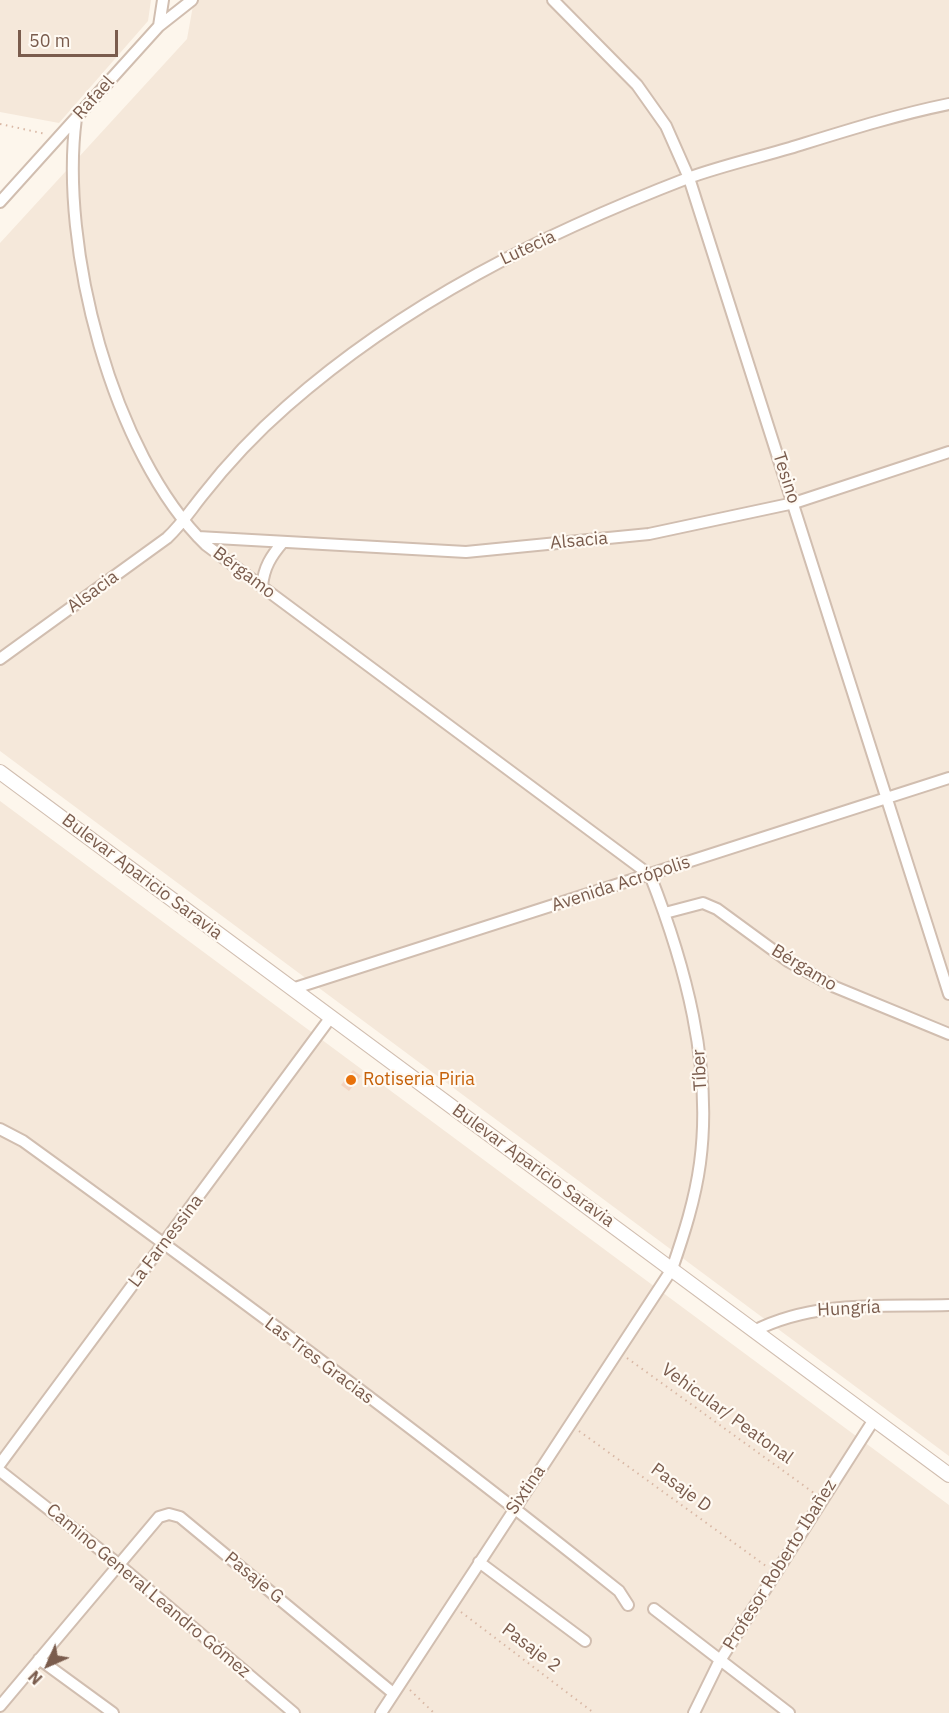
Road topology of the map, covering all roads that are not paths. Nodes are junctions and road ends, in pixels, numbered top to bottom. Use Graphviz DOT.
graph roads {
  1 [pos="163,0"];
  2 [pos="192,0"];
  3 [pos="553,0"];
  4 [pos="159,26"];
  5 [pos="949,104"];
  6 [pos="75,118"];
  7 [pos="689,178"];
  8 [pos="0,202"];
  9 [pos="949,452"];
  10 [pos="794,503"];
  11 [pos="184,522"];
  12 [pos="198,537"];
  13 [pos="283,542"];
  14 [pos="262,586"];
  15 [pos="0,659"];
  16 [pos="0,772"];
  17 [pos="949,778"];
  18 [pos="888,798"];
  19 [pos="650,874"];
  20 [pos="665,913"];
  21 [pos="292,989"];
  22 [pos="949,994"];
  23 [pos="331,1017"];
  24 [pos="949,1034"];
  25 [pos="0,1129"];
  26 [pos="165,1244"];
  27 [pos="672,1269"];
  28 [pos="949,1305"];
  29 [pos="754,1330"];
  30 [pos="873,1421"];
  31 [pos="0,1464"];
  32 [pos="0,1471"];
  33 [pos="949,1475"];
  34 [pos="514,1507"];
  35 [pos="479,1562"];
  36 [pos="117,1563"];
  37 [pos="628,1605"];
  38 [pos="654,1609"];
  39 [pos="585,1641"];
  40 [pos="39,1659"];
  41 [pos="719,1662"];
  42 [pos="393,1693"];
  43 [pos="0,1706"];
  44 [pos="113,1713"];
  45 [pos="294,1713"];
  46 [pos="381,1713"];
  47 [pos="694,1713"];
  48 [pos="789,1713"];
  1 -- 4 [label="street"];
  2 -- 4 [label="street, Rafael"];
  3 -- 7 [label="street, Tesino"];
  4 -- 6 [label="street, Rafael"];
  5 -- 7 [label="street, Lutecia"];
  6 -- 8 [label="street, Rafael"];
  6 -- 11 [label="street, Bérgamo"];
  7 -- 10 [label="street, Tesino"];
  7 -- 11 [label="street, Lutecia"];
  9 -- 10 [label="street, Alsacia"];
  10 -- 13 [label="street, Alsacia"];
  10 -- 18 [label="street, Tesino"];
  11 -- 12 [label="street, Bérgamo"];
  11 -- 15 [label="street, Alsacia"];
  12 -- 13 [label="street, Alsacia"];
  12 -- 14 [label="street, Bérgamo"];
  13 -- 14 [label="street"];
  14 -- 19 [label="street, Bérgamo"];
  16 -- 21 [label="street, Bulevar Aparicio Saravia"];
  17 -- 18 [label="street, Avenida Acrópolis"];
  18 -- 19 [label="street, Avenida Acrópolis"];
  18 -- 22 [label="street, Tesino"];
  19 -- 20 [label="street, Tíber"];
  19 -- 21 [label="street, Avenida Acrópolis"];
  20 -- 24 [label="street, Bérgamo"];
  20 -- 27 [label="street, Tíber"];
  21 -- 23 [label="street, Bulevar Aparicio Saravia"];
  23 -- 26 [label="street, La Farnessina"];
  23 -- 27 [label="street, Bulevar Aparicio Saravia"];
  25 -- 26 [label="street, Las Tres Gracias"];
  26 -- 31 [label="street, La Farnessina"];
  26 -- 34 [label="street, Las Tres Gracias"];
  27 -- 29 [label="street, Bulevar Aparicio Saravia"];
  27 -- 34 [label="street, Sixtina"];
  28 -- 29 [label="street, Hungría"];
  29 -- 30 [label="street, Bulevar Aparicio Saravia"];
  30 -- 33 [label="street, Bulevar Aparicio Saravia"];
  30 -- 41 [label="street, Profesor Roberto Ibañez"];
  32 -- 36 [label="street, Camino General Leandro Gómez"];
  34 -- 35 [label="street, Sixtina"];
  34 -- 37 [label="street, Las Tres Gracias"];
  35 -- 39 [label="street"];
  35 -- 42 [label="street, Sixtina"];
  36 -- 40 [label="street, Pasaje G"];
  36 -- 42 [label="street, Pasaje G"];
  36 -- 45 [label="street, Camino General Leandro Gómez"];
  38 -- 41 [label="street"];
  40 -- 43 [label="street, Pasaje G"];
  40 -- 44 [label="street"];
  41 -- 47 [label="street, Profesor Roberto Ibañez"];
  41 -- 48 [label="street"];
  42 -- 46 [label="street, Sixtina"];
}
